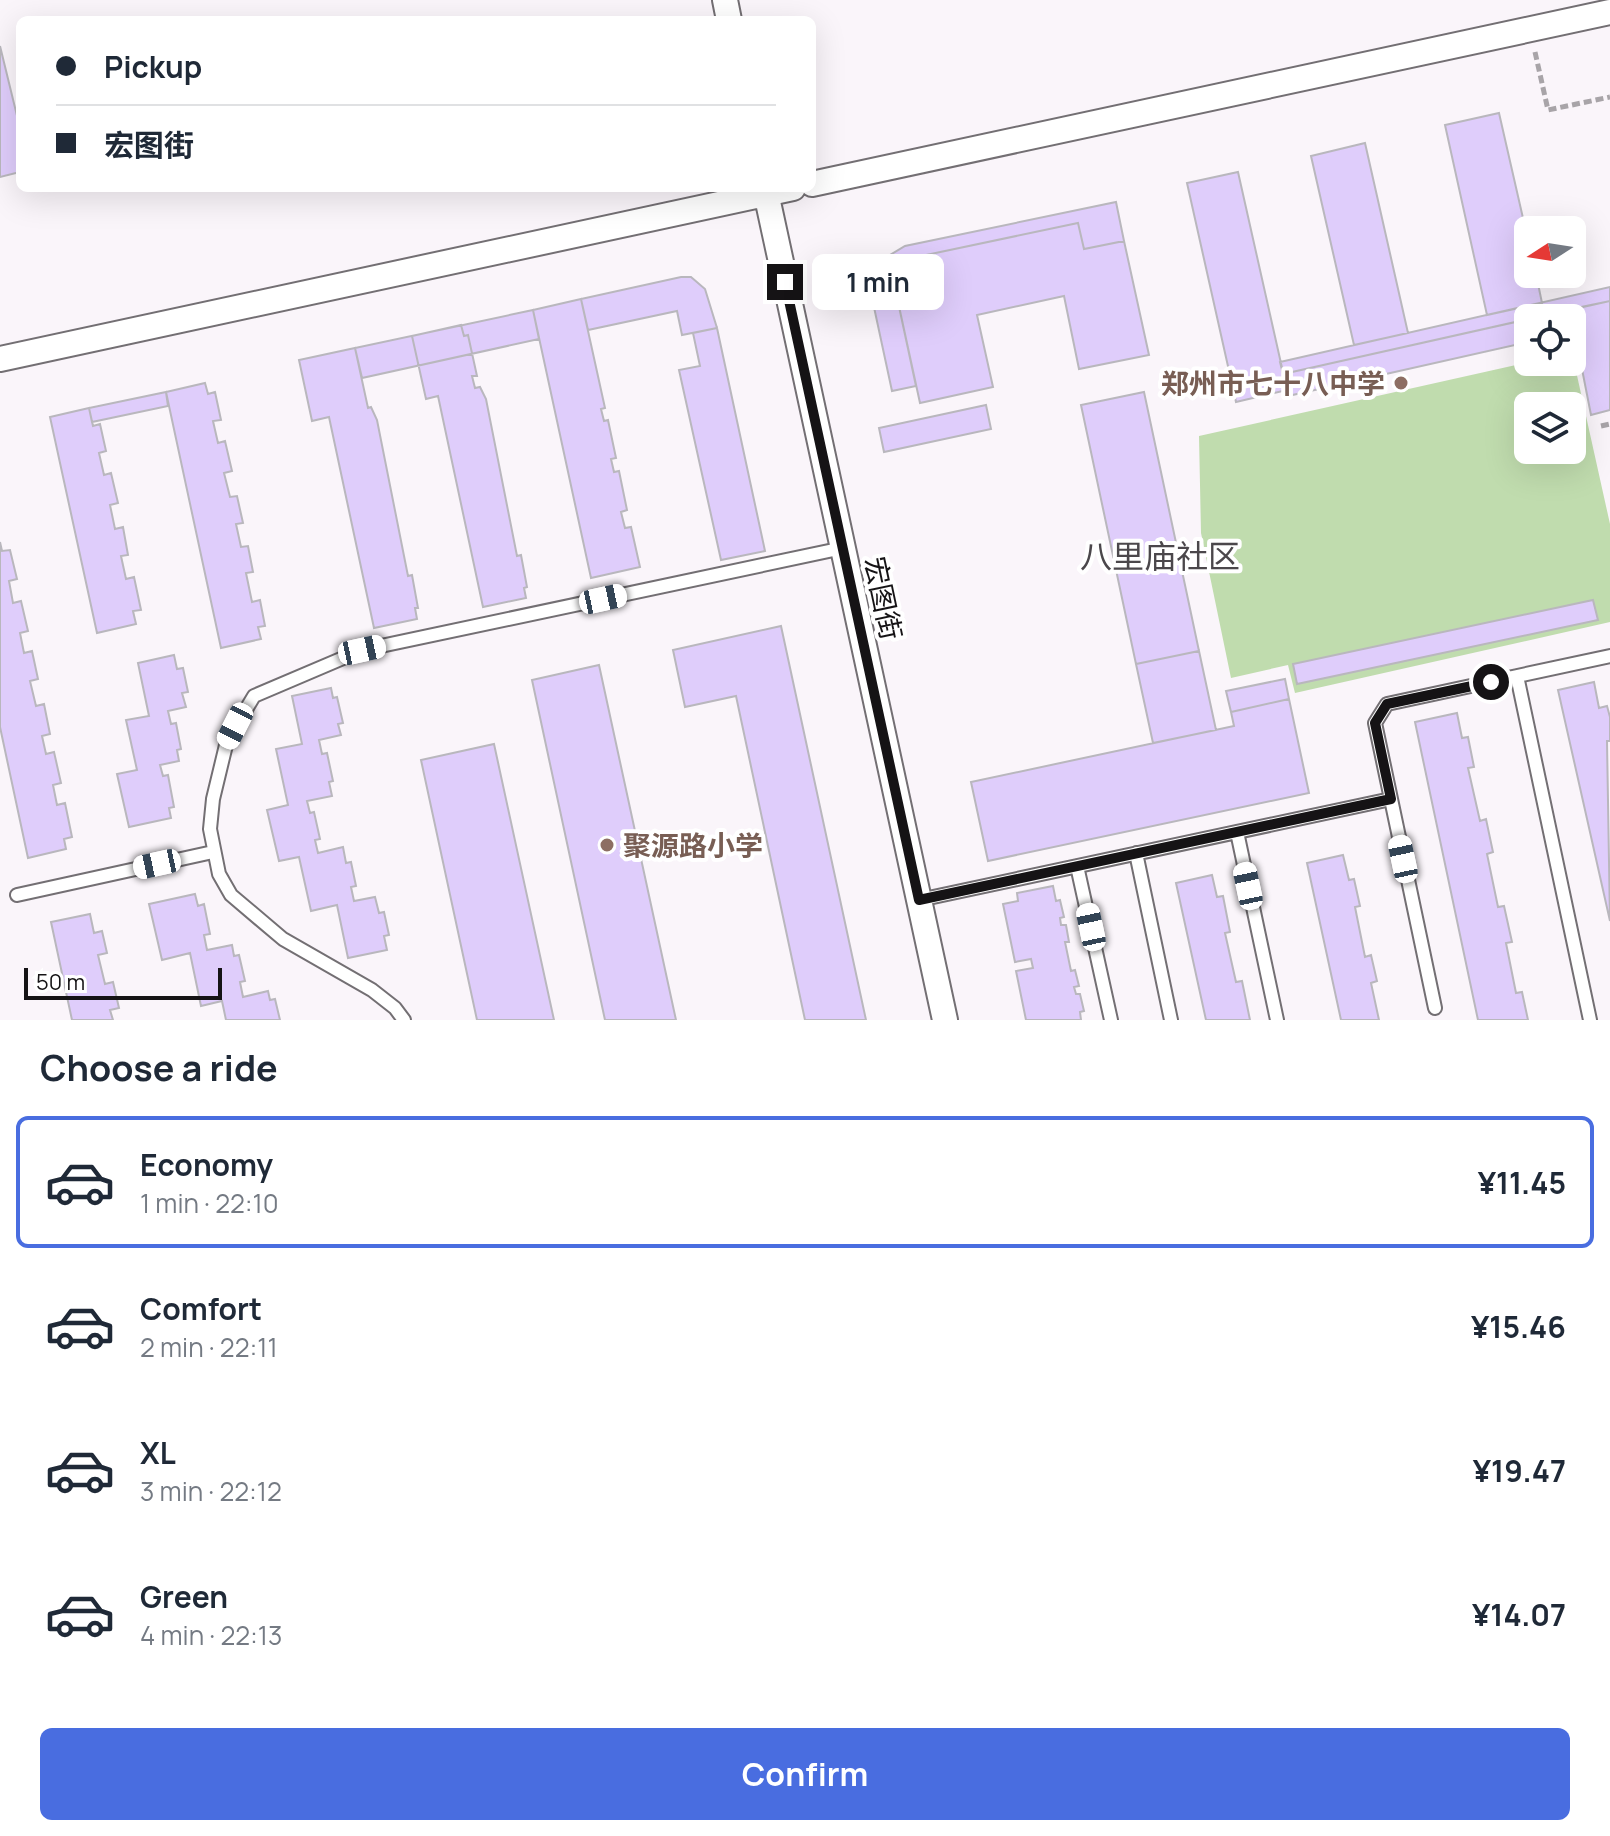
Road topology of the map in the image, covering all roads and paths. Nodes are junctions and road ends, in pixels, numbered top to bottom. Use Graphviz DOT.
graph roads {
  1 [pos="1610,12"];
  2 [pos="1529,29"];
  3 [pos="1610,97"];
  4 [pos="816,183"];
  5 [pos="761,192"];
  6 [pos="766,192"];
  7 [pos="0,359"];
  8 [pos="1610,424"];
  9 [pos="1601,426"];
  10 [pos="843,548"];
  11 [pos="1610,656"];
  12 [pos="1517,676"];
  13 [pos="1391,799"];
  14 [pos="1237,832"];
  15 [pos="213,852"];
  16 [pos="1136,853"];
  17 [pos="1077,866"];
  18 [pos="17,895"];
  19 [pos="919,900"];
  20 [pos="1435,1008"];
  21 [pos="404,1020"];
  22 [pos="945,1020"];
  23 [pos="1111,1020"];
  24 [pos="1171,1020"];
  25 [pos="1277,1020"];
  26 [pos="1590,1020"];
  1 -- 2 [label="street"];
  2 -- 3 [label="path"];
  2 -- 4 [label="street"];
  5 -- 7 [label="street"];
  6 -- 10 [label="street, 宏图街"];
  8 -- 9 [label="path"];
  10 -- 15 [label="lane"];
  10 -- 19 [label="street, 宏图街"];
  11 -- 12 [label="lane"];
  12 -- 13 [label="lane"];
  12 -- 26 [label="lane"];
  13 -- 14 [label="lane"];
  13 -- 20 [label="lane"];
  14 -- 16 [label="lane"];
  14 -- 25 [label="lane"];
  15 -- 18 [label="lane"];
  15 -- 21 [label="lane"];
  16 -- 17 [label="lane"];
  16 -- 24 [label="lane"];
  17 -- 19 [label="lane"];
  17 -- 23 [label="lane"];
  19 -- 22 [label="street, 宏图街"];
}
